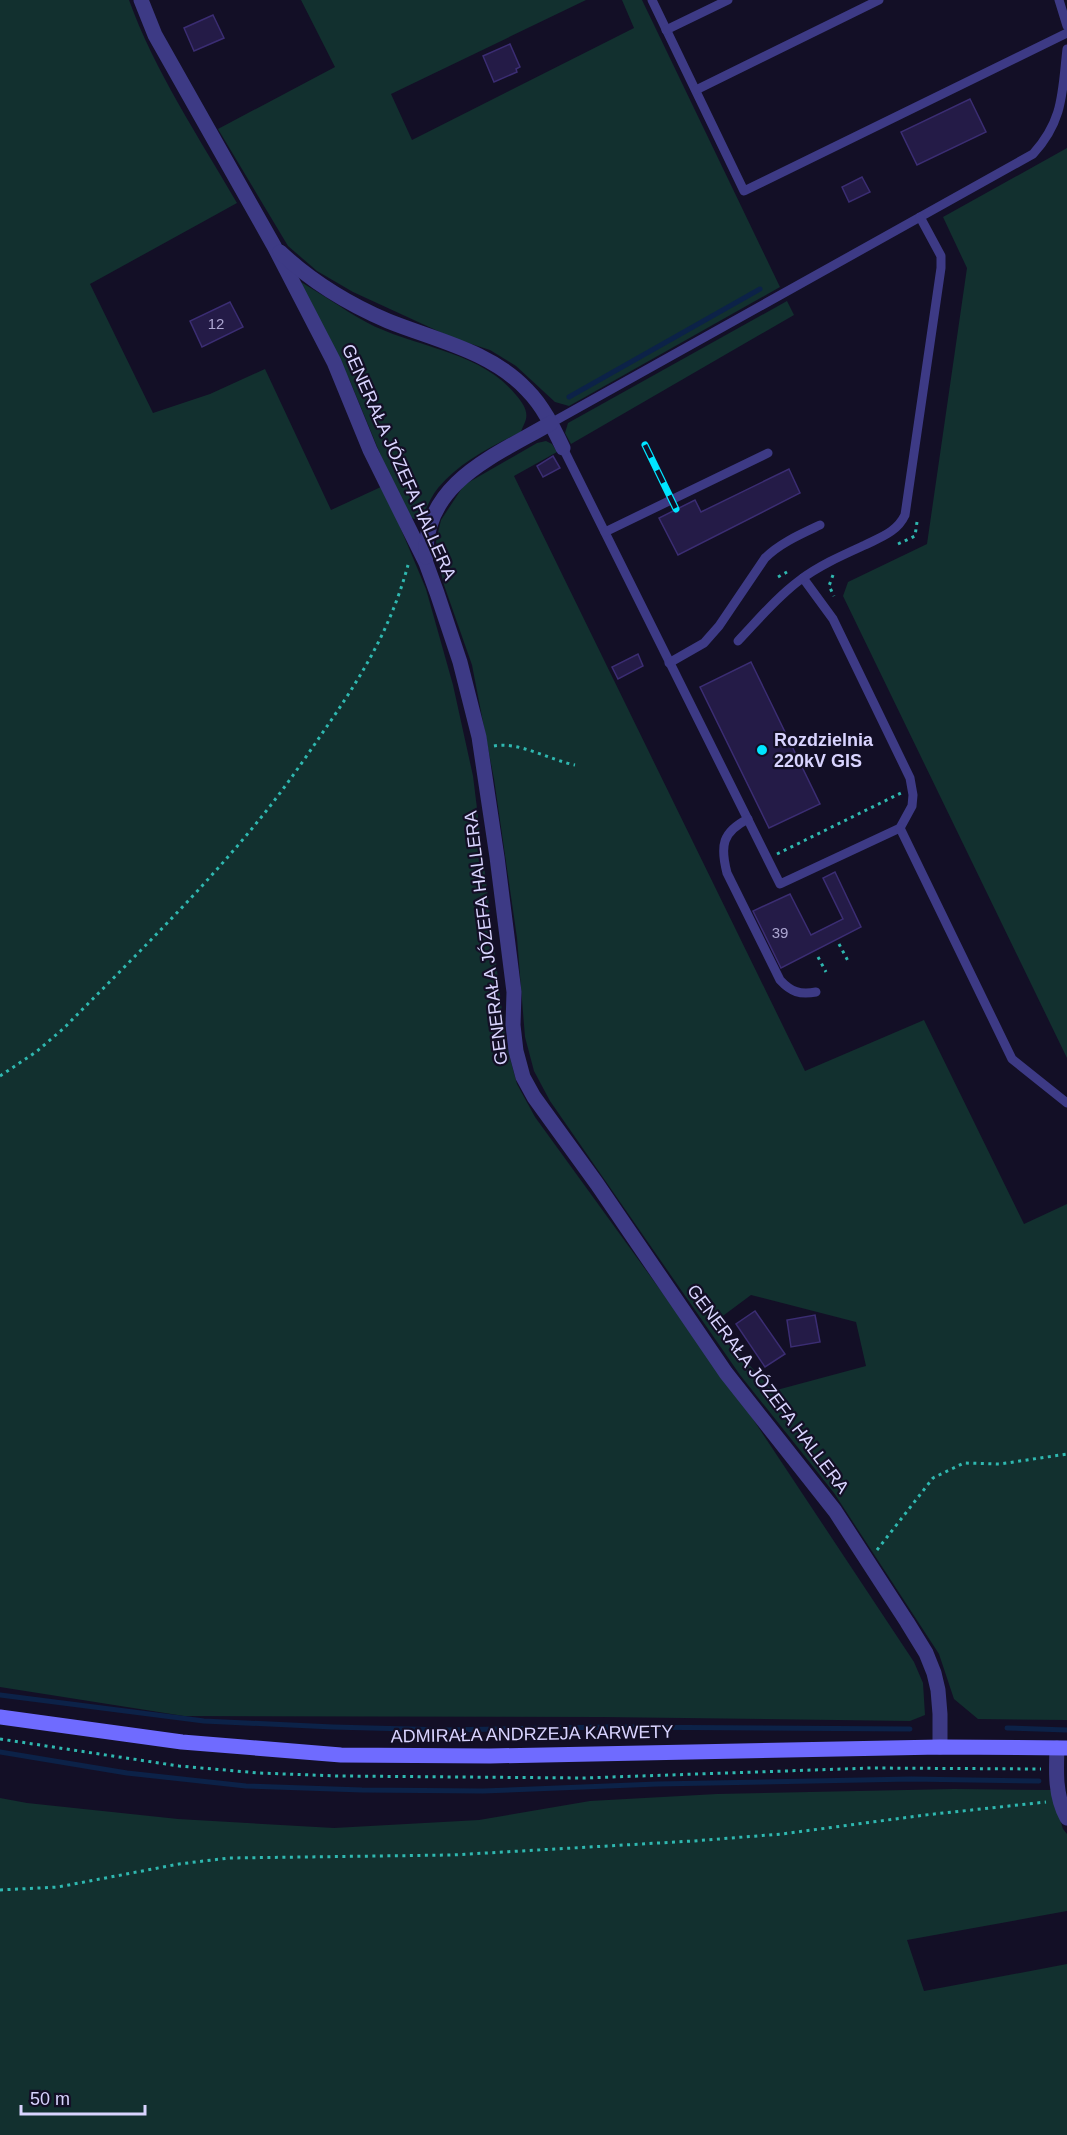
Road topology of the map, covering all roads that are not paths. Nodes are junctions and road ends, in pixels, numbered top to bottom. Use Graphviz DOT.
graph roads {
  1 [pos="141,0"];
  2 [pos="652,0"];
  3 [pos="728,0"];
  4 [pos="879,0"];
  5 [pos="1059,0"];
  6 [pos="1067,26"];
  7 [pos="666,30"];
  8 [pos="1067,33"];
  9 [pos="1067,49"];
  10 [pos="696,90"];
  11 [pos="920,218"];
  12 [pos="274,246"];
  13 [pos="551,423"];
  14 [pos="563,448"];
  15 [pos="768,453"];
  16 [pos="820,525"];
  17 [pos="605,532"];
  18 [pos="426,563"];
  19 [pos="802,578"];
  20 [pos="738,641"];
  21 [pos="669,663"];
  22 [pos="748,819"];
  23 [pos="900,828"];
  24 [pos="816,992"];
  25 [pos="1067,1103"];
  26 [pos="0,1717"];
  27 [pos="940,1746"];
  28 [pos="1062,1748"];
  29 [pos="1067,1818"];
  1 -- 12 [label="street, GENERAŁA JÓZEFA HALLERA"];
  2 -- 7 [label="lane"];
  3 -- 7 [label="lane"];
  4 -- 10 [label="lane"];
  5 -- 6 [label="lane"];
  7 -- 10 [label="lane"];
  8 -- 10 [label="lane"];
  9 -- 11 [label="lane"];
  11 -- 13 [label="lane"];
  11 -- 19 [label="lane"];
  12 -- 13 [label="street"];
  12 -- 18 [label="street, GENERAŁA JÓZEFA HALLERA"];
  13 -- 14 [label="street"];
  13 -- 18 [label="street"];
  14 -- 17 [label="lane"];
  15 -- 17 [label="lane"];
  16 -- 21 [label="lane"];
  17 -- 21 [label="lane"];
  18 -- 27 [label="street, GENERAŁA JÓZEFA HALLERA"];
  19 -- 20 [label="lane"];
  19 -- 23 [label="lane"];
  21 -- 22 [label="lane"];
  22 -- 23 [label="lane"];
  22 -- 24 [label="lane"];
  23 -- 25 [label="lane"];
  26 -- 27 [label="main road, ADMIRAŁA ANDRZEJA KARWETY"];
  27 -- 28 [label="main road, ADMIRAŁA ANDRZEJA KARWETY"];
  28 -- 29 [label="street"];
}
